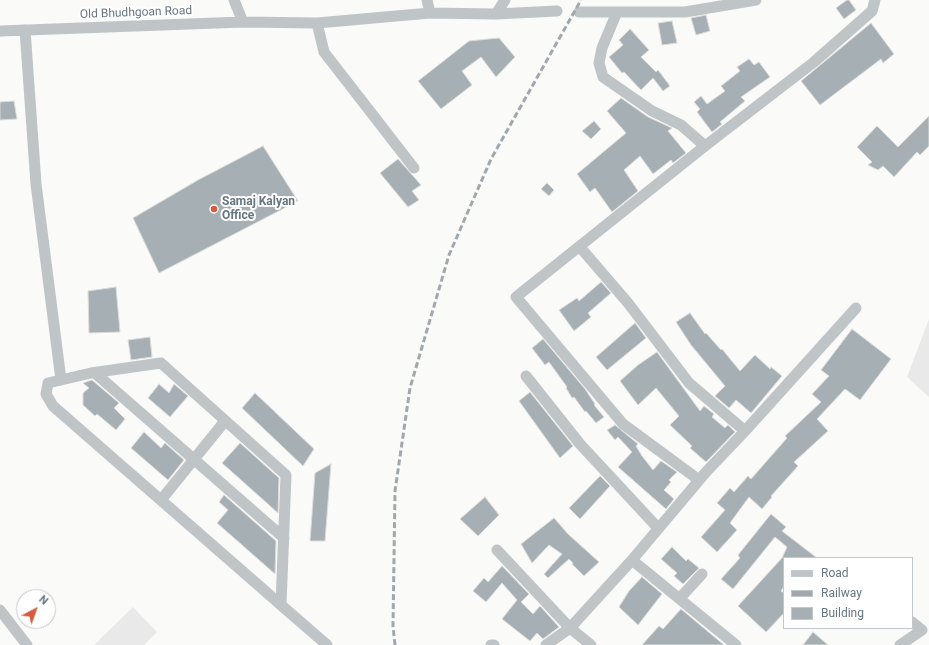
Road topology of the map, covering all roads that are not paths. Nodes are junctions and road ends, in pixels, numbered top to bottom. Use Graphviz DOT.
graph roads {
  1 [pos="234,0"];
  2 [pos="427,0"];
  3 [pos="505,0"];
  4 [pos="756,0"];
  5 [pos="875,0"];
  6 [pos="557,12"];
  7 [pos="579,12"];
  8 [pos="617,12"];
  9 [pos="430,13"];
  10 [pos="496,14"];
  11 [pos="243,22"];
  12 [pos="318,23"];
  13 [pos="25,30"];
  14 [pos="0,31"];
  15 [pos="705,146"];
  16 [pos="414,168"];
  17 [pos="580,246"];
  18 [pos="856,308"];
  19 [pos="95,373"];
  20 [pos="526,376"];
  21 [pos="60,380"];
  22 [pos="225,420"];
  23 [pos="745,431"];
  24 [pos="194,459"];
  25 [pos="699,480"];
  26 [pos="161,500"];
  27 [pos="658,528"];
  28 [pos="284,538"];
  29 [pos="497,550"];
  30 [pos="632,560"];
  31 [pos="702,574"];
  32 [pos="680,598"];
  33 [pos="281,605"];
  34 [pos="0,610"];
  35 [pos="913,623"];
  36 [pos="570,628"];
  37 [pos="27,645"];
  38 [pos="327,645"];
  39 [pos="491,645"];
  40 [pos="494,645"];
  41 [pos="546,645"];
  42 [pos="591,645"];
  43 [pos="736,645"];
  44 [pos="900,645"];
  1 -- 11 [label="street"];
  2 -- 9 [label="street"];
  3 -- 10 [label="street"];
  4 -- 8 [label="street"];
  5 -- 15 [label="street"];
  6 -- 10 [label="street, Old Bhudhgoan Road"];
  7 -- 8 [label="street"];
  8 -- 15 [label="street"];
  9 -- 10 [label="street, Old Bhudhgoan Road"];
  9 -- 12 [label="street, Old Bhudhgoan Road"];
  11 -- 12 [label="street, Old Bhudhgoan Road"];
  11 -- 13 [label="street, Old Bhudhgoan Road"];
  12 -- 16 [label="street"];
  13 -- 14 [label="street, Old Bhudhgoan Road"];
  13 -- 21 [label="street"];
  15 -- 17 [label="street"];
  17 -- 23 [label="street"];
  17 -- 25 [label="street"];
  18 -- 23 [label="street"];
  19 -- 21 [label="street"];
  19 -- 22 [label="street"];
  19 -- 24 [label="street"];
  20 -- 27 [label="street"];
  21 -- 26 [label="street"];
  22 -- 24 [label="street"];
  22 -- 28 [label="street"];
  23 -- 25 [label="street"];
  24 -- 26 [label="street"];
  24 -- 28 [label="street"];
  25 -- 27 [label="street"];
  26 -- 33 [label="street"];
  27 -- 30 [label="street"];
  28 -- 33 [label="street"];
  29 -- 36 [label="street"];
  30 -- 32 [label="street"];
  30 -- 36 [label="street"];
  31 -- 32 [label="street"];
  32 -- 43 [label="street"];
  33 -- 38 [label="street"];
  34 -- 37 [label="street"];
  35 -- 44 [label="street"];
  36 -- 41 [label="street"];
  36 -- 42 [label="street"];
  39 -- 40 [label="street"];
}
